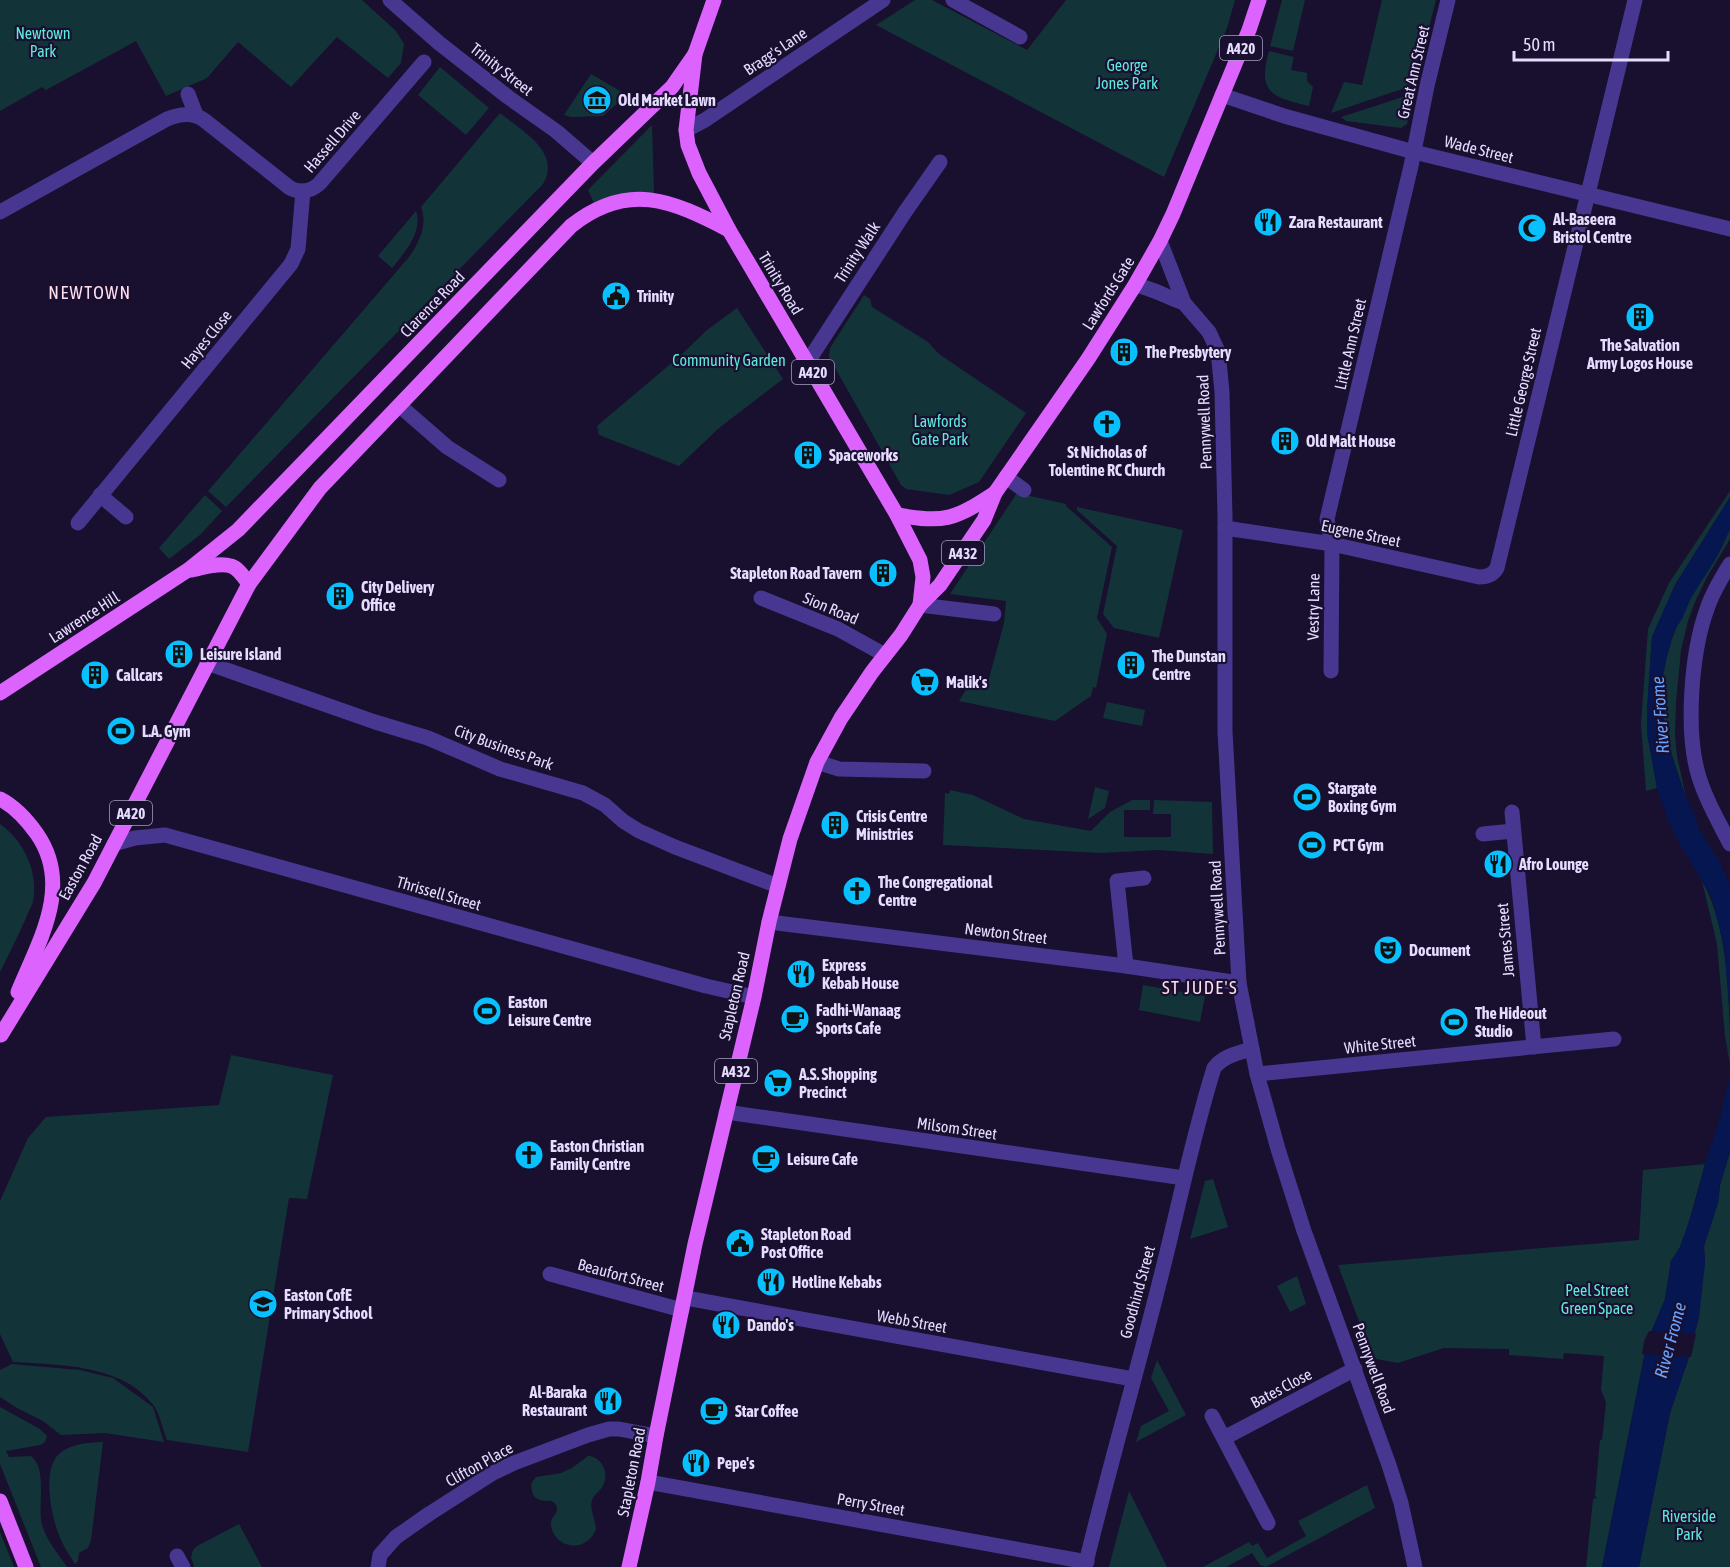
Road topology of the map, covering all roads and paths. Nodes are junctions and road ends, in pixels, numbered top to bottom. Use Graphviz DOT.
graph roads {
  1 [pos="390,0"];
  2 [pos="714,0"];
  3 [pos="883,0"];
  4 [pos="953,0"];
  5 [pos="1259,0"];
  6 [pos="1448,0"];
  7 [pos="1635,0"];
  8 [pos="1020,37"];
  9 [pos="694,54"];
  10 [pos="424,62"];
  11 [pos="188,94"];
  12 [pos="1222,95"];
  13 [pos="196,115"];
  14 [pos="686,130"];
  15 [pos="1414,152"];
  16 [pos="940,162"];
  17 [pos="593,163"];
  18 [pos="303,191"];
  19 [pos="1587,194"];
  20 [pos="0,212"];
  21 [pos="1730,229"];
  22 [pos="729,230"];
  23 [pos="1160,241"];
  24 [pos="1135,285"];
  25 [pos="1184,303"];
  26 [pos="807,363"];
  27 [pos="400,406"];
  28 [pos="1006,477"];
  29 [pos="499,480"];
  30 [pos="1023,490"];
  31 [pos="994,493"];
  32 [pos="100,495"];
  33 [pos="897,515"];
  34 [pos="126,517"];
  35 [pos="78,523"];
  36 [pos="1225,528"];
  37 [pos="1332,544"];
  38 [pos="1730,565"];
  39 [pos="188,570"];
  40 [pos="1489,576"];
  41 [pos="249,584"];
  42 [pos="760,598"];
  43 [pos="921,605"];
  44 [pos="994,615"];
  45 [pos="885,655"];
  46 [pos="207,663"];
  47 [pos="1331,670"];
  48 [pos="0,693"];
  49 [pos="817,762"];
  50 [pos="924,771"];
  51 [pos="0,799"];
  52 [pos="1512,812"];
  53 [pos="1513,831"];
  54 [pos="1483,834"];
  55 [pos="114,844"];
  56 [pos="1730,844"];
  57 [pos="1144,878"];
  58 [pos="778,886"];
  59 [pos="769,922"];
  60 [pos="1126,966"];
  61 [pos="1239,983"];
  62 [pos="754,997"];
  63 [pos="0,1036"];
  64 [pos="1614,1039"];
  65 [pos="1534,1047"];
  66 [pos="1252,1049"];
  67 [pos="1257,1074"];
  68 [pos="726,1112"];
  69 [pos="1184,1178"];
  70 [pos="550,1274"];
  71 [pos="684,1304"];
  72 [pos="1355,1369"];
  73 [pos="1133,1379"];
  74 [pos="1212,1416"];
  75 [pos="656,1436"];
  76 [pos="1224,1438"];
  77 [pos="648,1482"];
  78 [pos="0,1501"];
  79 [pos="1268,1523"];
  80 [pos="1086,1564"];
  81 [pos="26,1567"];
  82 [pos="378,1567"];
  83 [pos="629,1567"];
  84 [pos="1415,1567"];
  1 -- 17 [label="street, Trinity Street"];
  2 -- 9 [label="main road, A420"];
  3 -- 14 [label="street, Bragg's Lane"];
  4 -- 8 [label="street"];
  5 -- 12 [label="main road, A420"];
  6 -- 15 [label="street, Great Ann Street"];
  7 -- 19 [label="street, Little George Street"];
  9 -- 14 [label="main road, Trinity Road / A420"];
  9 -- 17 [label="main road, Clarence Road / A420"];
  10 -- 18 [label="street, Hassell Drive"];
  11 -- 13 [label="street"];
  12 -- 15 [label="street, Wade Street"];
  12 -- 23 [label="main road, Lawfords Gate / A420"];
  13 -- 18 [label="street, Hassell Drive"];
  13 -- 20 [label="street"];
  14 -- 22 [label="main road, Trinity Road / A420"];
  15 -- 19 [label="street, Wade Street"];
  15 -- 37 [label="street, Little Ann Street"];
  16 -- 26 [label="street, Trinity Walk"];
  17 -- 39 [label="main road, Clarence Road / A420"];
  18 -- 32 [label="street, Hayes Close"];
  19 -- 21 [label="street, Wade Street"];
  19 -- 40 [label="street, Little George Street"];
  22 -- 26 [label="main road, Trinity Road / A420"];
  22 -- 27 [label="main road, A420"];
  23 -- 24 [label="main road, Lawfords Gate / A420"];
  23 -- 25 [label="street, Pennywell Road"];
  24 -- 25 [label="street, Pennywell Road"];
  24 -- 28 [label="main road, Lawfords Gate / A420"];
  25 -- 36 [label="street, Pennywell Road"];
  26 -- 33 [label="main road, Trinity Road / A420"];
  27 -- 29 [label="street"];
  27 -- 41 [label="main road, A420"];
  28 -- 30 [label="street"];
  28 -- 31 [label="main road, Lawfords Gate / A420"];
  31 -- 33 [label="main road, A420"];
  31 -- 43 [label="main road, A432"];
  32 -- 34 [label="street"];
  32 -- 35 [label="street, Hayes Close"];
  33 -- 43 [label="main road, Trinity Road / A432"];
  36 -- 37 [label="street, Eugene Street"];
  36 -- 61 [label="street, Pennywell Road"];
  37 -- 40 [label="street, Eugene Street"];
  37 -- 47 [label="street, Vestry Lane"];
  38 -- 56 [label="street"];
  39 -- 41 [label="main road"];
  39 -- 48 [label="main road, Lawrence Hill / A420"];
  41 -- 46 [label="main road, Easton Road / A420"];
  42 -- 45 [label="street, Sion Road"];
  43 -- 44 [label="street"];
  43 -- 45 [label="main road, Stapleton Road / A432"];
  45 -- 49 [label="main road, Stapleton Road / A432"];
  46 -- 55 [label="main road, Easton Road / A420"];
  46 -- 58 [label="street, City Business Park"];
  49 -- 50 [label="street"];
  49 -- 58 [label="main road, Stapleton Road / A432"];
  51 -- 63 [label="main road, A420"];
  52 -- 53 [label="street, James Street"];
  53 -- 54 [label="street"];
  53 -- 65 [label="street, James Street"];
  55 -- 62 [label="street, Thrissell Street"];
  55 -- 63 [label="main road, Easton Road / A420"];
  57 -- 60 [label="street"];
  58 -- 59 [label="main road, Stapleton Road / A432"];
  59 -- 60 [label="street, Newton Street"];
  59 -- 62 [label="main road, Stapleton Road / A432"];
  60 -- 61 [label="street, Newton Street"];
  61 -- 66 [label="street, Pennywell Road"];
  62 -- 68 [label="main road, Stapleton Road / A432"];
  64 -- 65 [label="street, White Street"];
  65 -- 67 [label="street, White Street"];
  66 -- 67 [label="street, Pennywell Road"];
  66 -- 69 [label="street, Goodhind Street"];
  67 -- 72 [label="street, Pennywell Road"];
  68 -- 69 [label="street, Milsom Street"];
  68 -- 71 [label="main road, Stapleton Road / A432"];
  69 -- 73 [label="street, Goodhind Street"];
  70 -- 71 [label="street, Beaufort Street"];
  71 -- 73 [label="street, Webb Street"];
  71 -- 75 [label="main road, Stapleton Road / A432"];
  72 -- 76 [label="street, Bates Close"];
  72 -- 84 [label="street, Pennywell Road"];
  73 -- 80 [label="street, Goodhind Street"];
  74 -- 76 [label="street"];
  75 -- 77 [label="main road, Stapleton Road / A432"];
  75 -- 82 [label="street, Clifton Place"];
  76 -- 79 [label="street"];
  77 -- 80 [label="street, Perry Street"];
  77 -- 83 [label="main road, Stapleton Road / A432"];
  78 -- 81 [label="main road"];
}
